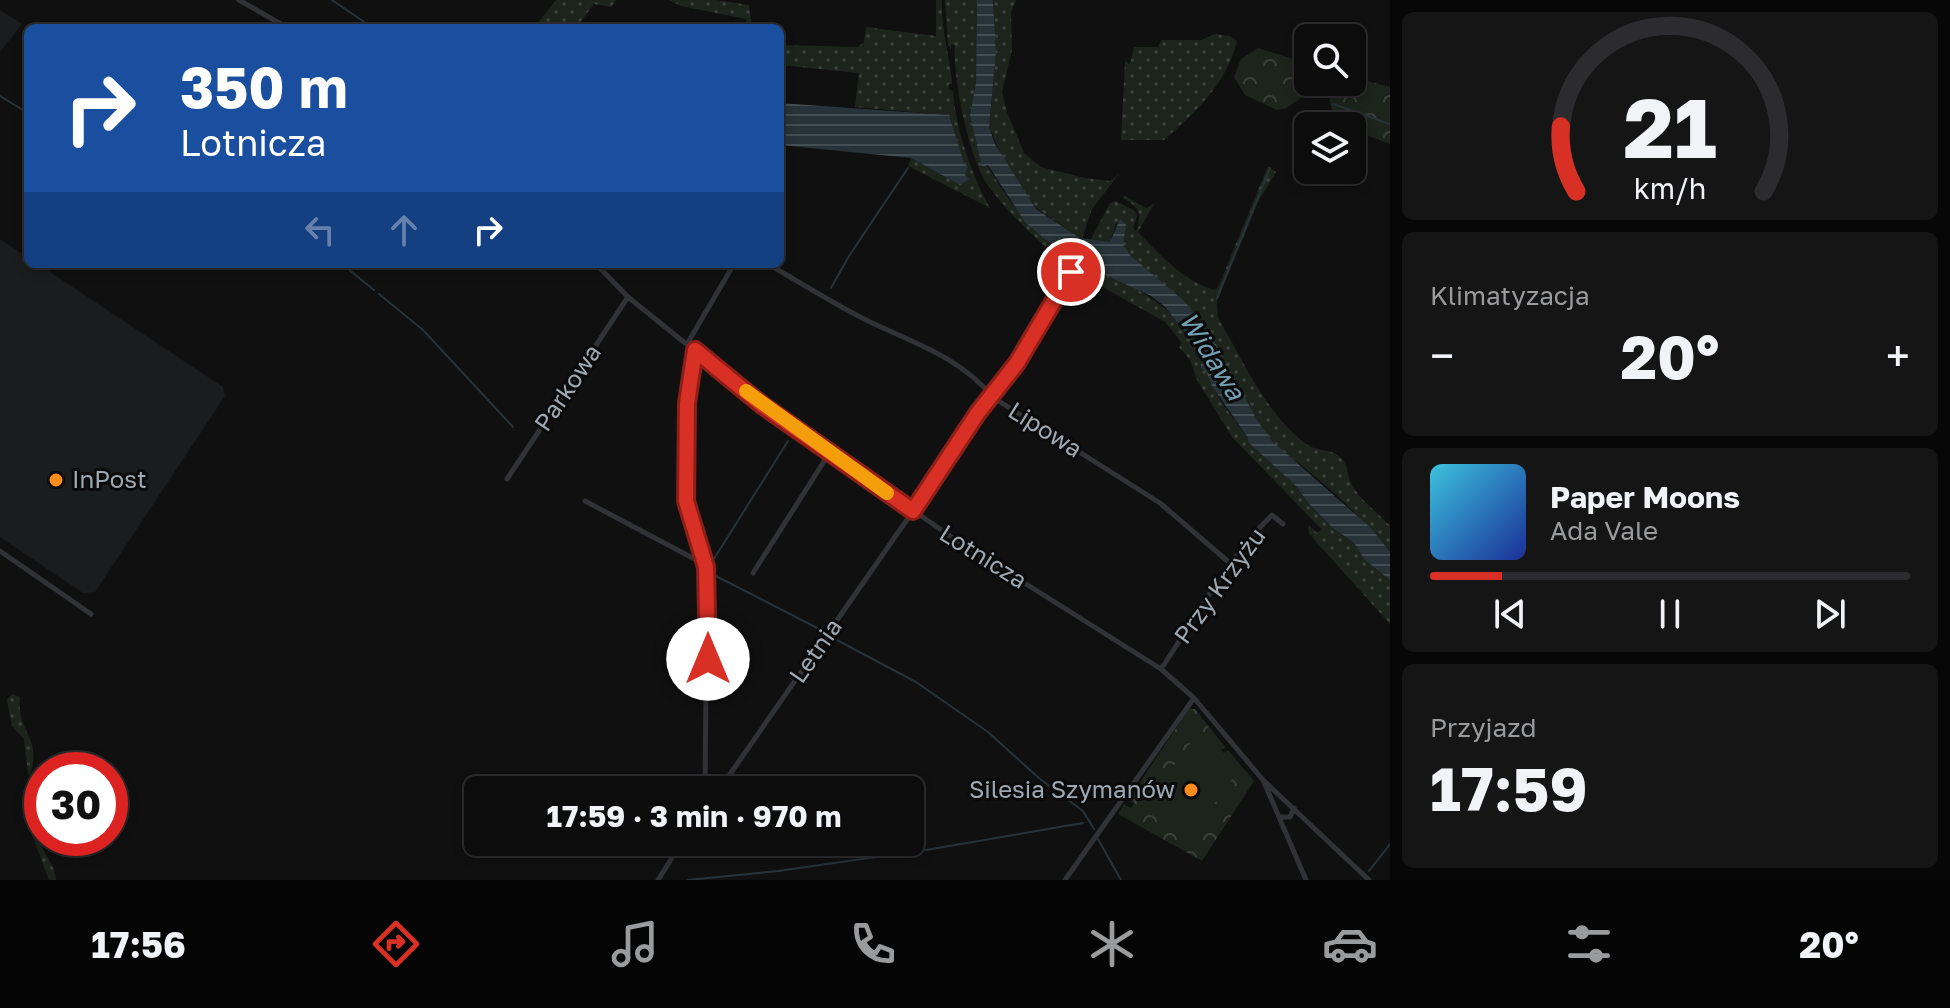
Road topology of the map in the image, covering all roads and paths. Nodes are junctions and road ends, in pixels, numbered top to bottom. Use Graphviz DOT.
graph roads {
  1 [pos="239,0"];
  2 [pos="281,24"];
  3 [pos="600,268"];
  4 [pos="732,268"];
  5 [pos="775,268"];
  6 [pos="1071,272"];
  7 [pos="628,297"];
  8 [pos="691,346"];
  9 [pos="991,395"];
  10 [pos="830,452"];
  11 [pos="507,479"];
  12 [pos="585,501"];
  13 [pos="913,511"];
  14 [pos="1283,524"];
  15 [pos="0,551"];
  16 [pos="705,564"];
  17 [pos="1231,564"];
  18 [pos="753,573"];
  19 [pos="91,614"];
  20 [pos="1161,669"];
  21 [pos="1194,698"];
  22 [pos="705,776"];
  23 [pos="729,776"];
  24 [pos="1263,780"];
  25 [pos="1294,808"];
  26 [pos="1279,817"];
  27 [pos="673,856"];
  28 [pos="1368,879"];
  29 [pos="658,880"];
  30 [pos="1065,880"];
  31 [pos="1306,880"];
  1 -- 2 [label="street"];
  3 -- 7 [label="street"];
  4 -- 8 [label="street"];
  5 -- 9 [label="street, Lipowa"];
  6 -- 9 [label="street, Letnia"];
  7 -- 8 [label="street, Lotnicza"];
  7 -- 11 [label="street, Parkowa"];
  8 -- 10 [label="street, Lotnicza"];
  8 -- 16 [label="street"];
  9 -- 13 [label="street, Letnia"];
  9 -- 17 [label="street, Lipowa"];
  10 -- 13 [label="street, Lotnicza"];
  10 -- 18 [label="street"];
  12 -- 16 [label="street"];
  13 -- 20 [label="street, Lotnicza"];
  13 -- 23 [label="street, Letnia"];
  14 -- 17 [label="street, Przy Krzyżu"];
  15 -- 19 [label="street"];
  16 -- 22 [label="street"];
  17 -- 20 [label="street, Przy Krzyżu"];
  20 -- 21 [label="street, Lotnicza"];
  21 -- 24 [label="street, Lotnicza"];
  21 -- 30 [label="street"];
  24 -- 25 [label="street, Lotnicza"];
  24 -- 26 [label="street, Lotnicza"];
  25 -- 26 [label="street"];
  25 -- 28 [label="street, Lotnicza"];
  26 -- 31 [label="street, Lotnicza"];
  27 -- 29 [label="street"];
}
